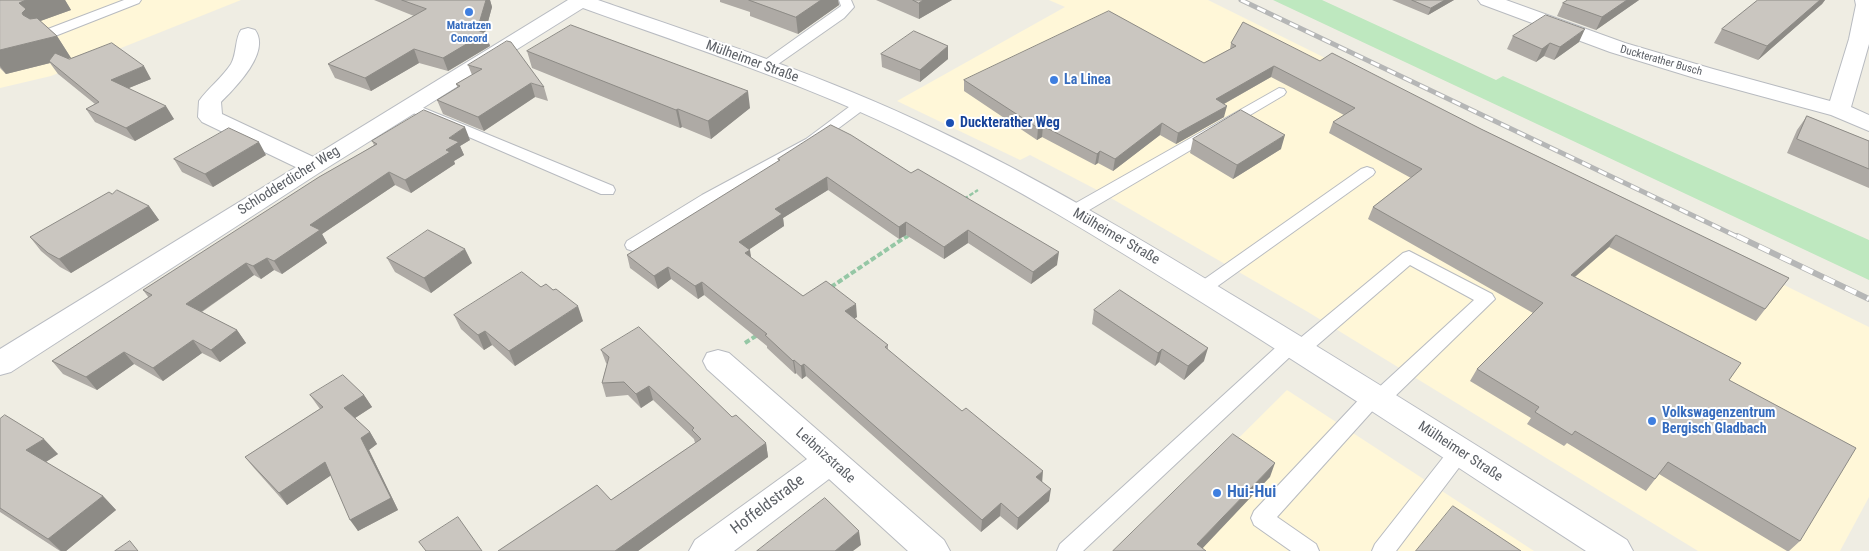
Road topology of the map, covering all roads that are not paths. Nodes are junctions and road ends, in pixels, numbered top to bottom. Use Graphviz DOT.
graph roads {
  1 [pos="135,0"];
  2 [pos="580,0"];
  3 [pos="845,0"];
  4 [pos="1488,0"];
  5 [pos="1865,0"];
  6 [pos="45,34"];
  7 [pos="248,34"];
  8 [pos="766,66"];
  9 [pos="1279,92"];
  10 [pos="862,104"];
  11 [pos="410,106"];
  12 [pos="1839,110"];
  13 [pos="1869,124"];
  14 [pos="313,166"];
  15 [pos="1367,172"];
  16 [pos="607,190"];
  17 [pos="1073,212"];
  18 [pos="633,245"];
  19 [pos="1202,289"];
  20 [pos="1296,347"];
  21 [pos="718,361"];
  22 [pos="0,364"];
  23 [pos="1376,398"];
  24 [pos="1460,452"];
  25 [pos="830,460"];
  26 [pos="707,551"];
  27 [pos="932,551"];
  28 [pos="1068,551"];
  29 [pos="1308,551"];
  30 [pos="1383,551"];
  31 [pos="1615,551"];
  1 -- 6 [label="lane"];
  2 -- 8 [label="street, Mülheimer Straße"];
  2 -- 11 [label="street, Schlodderdicher Weg"];
  3 -- 8 [label="lane"];
  4 -- 12 [label="street, Duckterather Busch"];
  5 -- 12 [label="street"];
  7 -- 14 [label="street"];
  8 -- 10 [label="street, Mülheimer Straße"];
  9 -- 17 [label="lane"];
  10 -- 17 [label="street, Mülheimer Straße"];
  10 -- 18 [label="lane"];
  11 -- 14 [label="street, Schlodderdicher Weg"];
  11 -- 16 [label="lane"];
  12 -- 13 [label="street, Duckterather Busch"];
  14 -- 22 [label="street, Schlodderdicher Weg"];
  15 -- 19 [label="lane"];
  17 -- 19 [label="street, Mülheimer Straße"];
  19 -- 20 [label="street, Mülheimer Straße"];
  20 -- 23 [label="street, Mülheimer Straße"];
  20 -- 23 [label="lane"];
  20 -- 28 [label="lane"];
  21 -- 25 [label="street, Leibnizstraße"];
  23 -- 24 [label="street, Mülheimer Straße"];
  23 -- 29 [label="lane"];
  24 -- 30 [label="lane"];
  24 -- 31 [label="street, Mülheimer Straße"];
  25 -- 26 [label="street, Hoffeldstraße"];
  25 -- 27 [label="street, Leibnizstraße"];
}
